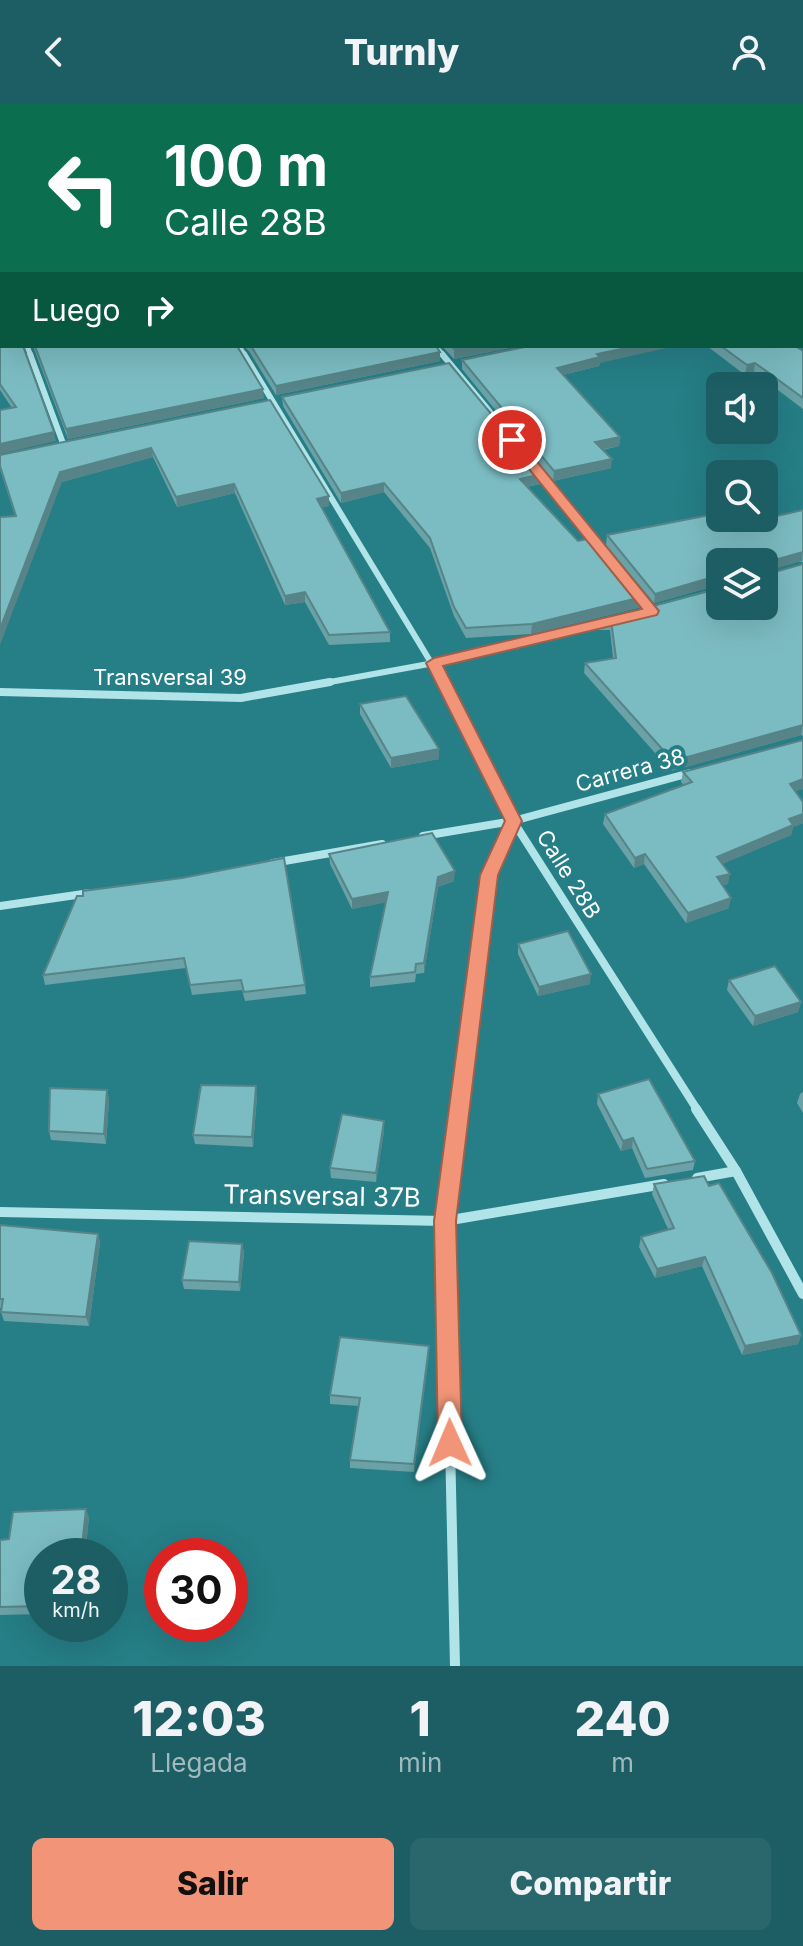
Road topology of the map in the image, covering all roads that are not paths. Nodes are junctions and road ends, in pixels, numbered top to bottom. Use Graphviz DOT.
graph roads {
  1 [pos="28,348"];
  2 [pos="240,348"];
  3 [pos="437,348"];
  4 [pos="468,363"];
  5 [pos="453,367"];
  6 [pos="438,370"];
  7 [pos="290,400"];
  8 [pos="275,403"];
  9 [pos="260,406"];
  10 [pos="493,416"];
  11 [pos="79,443"];
  12 [pos="64,446"];
  13 [pos="51,448"];
  14 [pos="532,465"];
  15 [pos="602,550"];
  16 [pos="620,619"];
  17 [pos="434,663"];
  18 [pos="0,692"];
  19 [pos="696,771"];
  20 [pos="513,821"];
  21 [pos="407,839"];
  22 [pos="391,842"];
  23 [pos="269,864"];
  24 [pos="103,891"];
  25 [pos="0,906"];
  26 [pos="736,1171"];
  27 [pos="690,1179"];
  28 [pos="674,1182"];
  29 [pos="0,1212"];
  30 [pos="445,1221"];
  31 [pos="803,1294"];
  32 [pos="455,1666"];
  1 -- 12 [label="street"];
  2 -- 8 [label="street, Calle 28B"];
  3 -- 5 [label="street"];
  4 -- 5 [label="street"];
  5 -- 6 [label="street"];
  5 -- 10 [label="street"];
  7 -- 8 [label="street"];
  8 -- 9 [label="street"];
  8 -- 17 [label="street, Calle 28B"];
  11 -- 12 [label="street"];
  12 -- 13 [label="street"];
  14 -- 15 [label="street"];
  16 -- 17 [label="street, Transversal 39"];
  17 -- 18 [label="street, Transversal 39"];
  17 -- 20 [label="street, Calle 28B"];
  19 -- 20 [label="street, Carrera 38"];
  20 -- 21 [label="street, Carrera 38"];
  20 -- 26 [label="street, Calle 28B"];
  20 -- 30 [label="street"];
  22 -- 23 [label="street"];
  24 -- 25 [label="street"];
  26 -- 27 [label="street"];
  26 -- 31 [label="street, Calle 28B"];
  28 -- 30 [label="street, Transversal 37B"];
  29 -- 30 [label="street, Transversal 37B"];
  30 -- 32 [label="street"];
}
